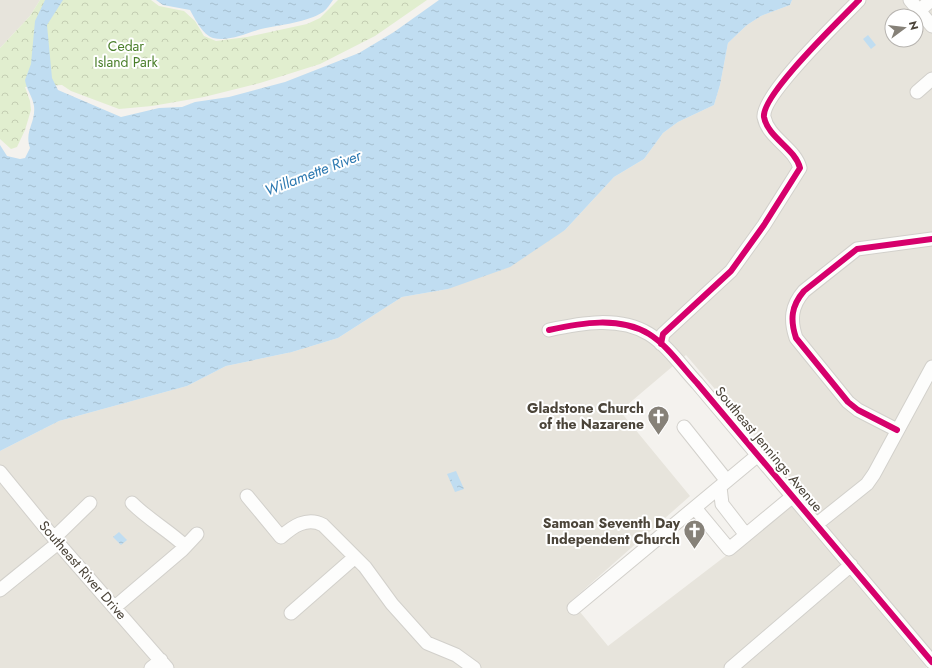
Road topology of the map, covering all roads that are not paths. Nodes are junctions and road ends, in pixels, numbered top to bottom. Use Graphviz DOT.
graph roads {
  1 [pos="859,0"];
  2 [pos="910,0"];
  3 [pos="931,0"];
  4 [pos="917,8"];
  5 [pos="922,8"];
  6 [pos="924,16"];
  7 [pos="931,24"];
  8 [pos="932,79"];
  9 [pos="917,92"];
  10 [pos="932,239"];
  11 [pos="549,330"];
  12 [pos="661,344"];
  13 [pos="932,367"];
  14 [pos="684,427"];
  15 [pos="897,430"];
  16 [pos="758,455"];
  17 [pos="0,472"];
  18 [pos="724,484"];
  19 [pos="247,496"];
  20 [pos="793,496"];
  21 [pos="132,503"];
  22 [pos="90,504"];
  23 [pos="695,508"];
  24 [pos="817,524"];
  25 [pos="197,534"];
  26 [pos="746,535"];
  27 [pos="56,540"];
  28 [pos="185,546"];
  29 [pos="355,557"];
  30 [pos="851,565"];
  31 [pos="0,590"];
  32 [pos="115,607"];
  33 [pos="574,608"];
  34 [pos="291,613"];
  35 [pos="932,662"];
  36 [pos="160,665"];
  37 [pos="474,668"];
  38 [pos="731,668"];
  1 -- 12 [label="street"];
  2 -- 4 [label="street"];
  3 -- 5 [label="street"];
  6 -- 7 [label="street"];
  8 -- 9 [label="street"];
  10 -- 15 [label="street"];
  11 -- 12 [label="street, Southeast Jennings Avenue"];
  12 -- 16 [label="street, Southeast Jennings Avenue"];
  13 -- 15 [label="street"];
  14 -- 18 [label="street"];
  15 -- 24 [label="street"];
  16 -- 18 [label="street"];
  16 -- 20 [label="street, Southeast Jennings Avenue"];
  17 -- 27 [label="street, Southeast River Drive"];
  18 -- 23 [label="street"];
  18 -- 26 [label="street"];
  19 -- 29 [label="street"];
  20 -- 24 [label="street, Southeast Jennings Avenue"];
  20 -- 26 [label="street"];
  21 -- 28 [label="street"];
  22 -- 27 [label="street"];
  23 -- 26 [label="street"];
  23 -- 33 [label="street"];
  24 -- 30 [label="street, Southeast Jennings Avenue"];
  25 -- 28 [label="street"];
  27 -- 31 [label="street"];
  27 -- 32 [label="street, Southeast River Drive"];
  28 -- 32 [label="street"];
  29 -- 34 [label="street"];
  29 -- 37 [label="street"];
  30 -- 35 [label="street, Southeast Jennings Avenue"];
  30 -- 38 [label="street"];
  32 -- 36 [label="street, Southeast River Drive"];
}
